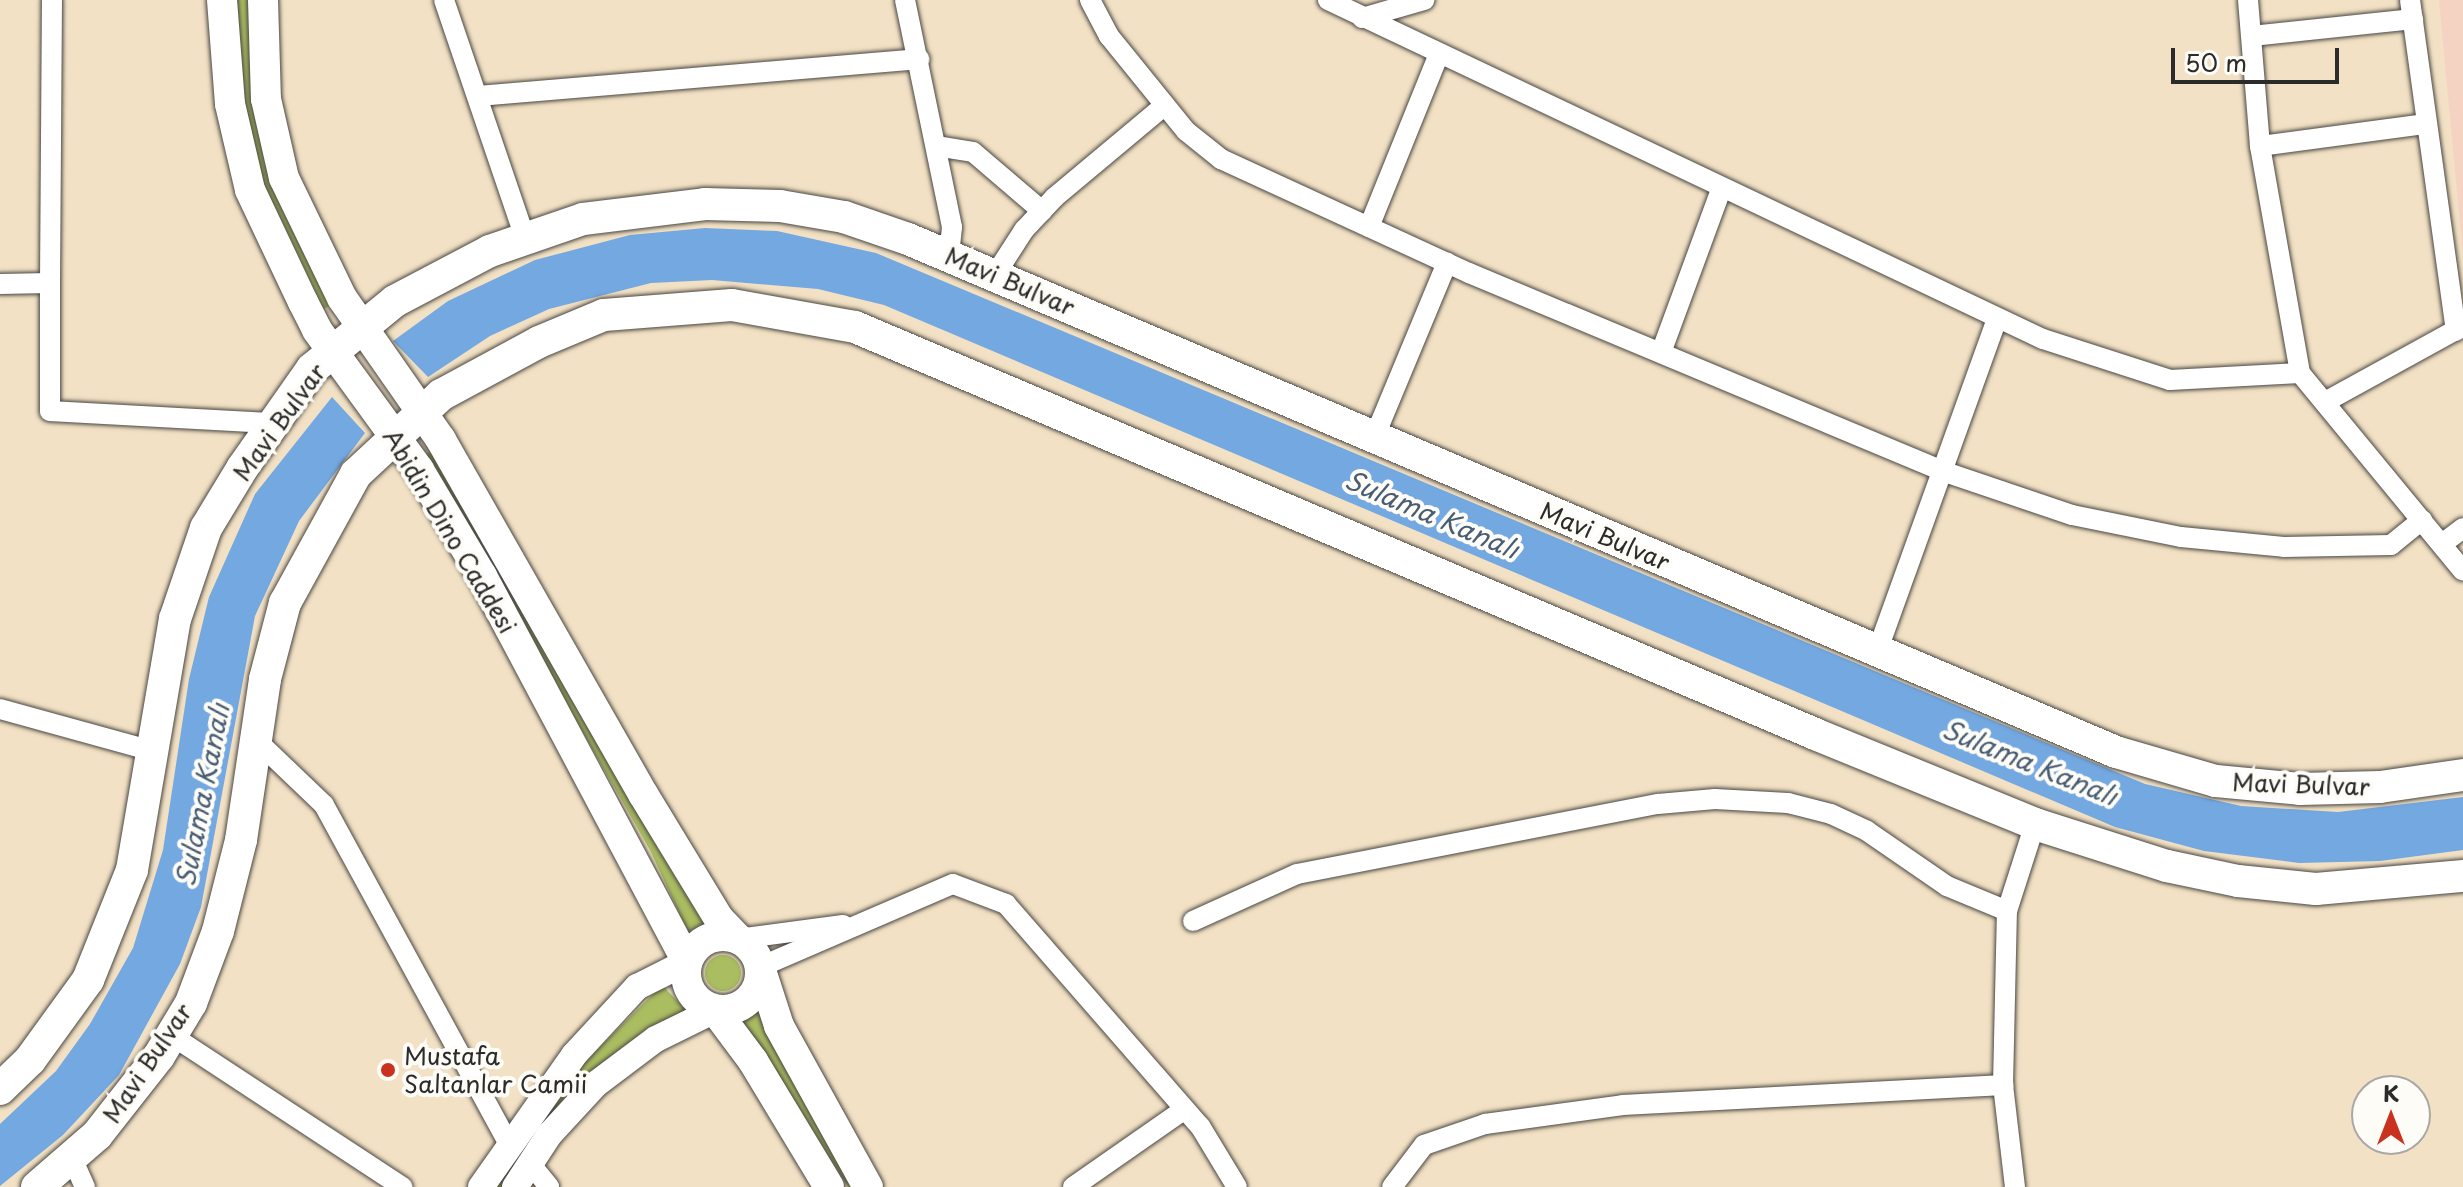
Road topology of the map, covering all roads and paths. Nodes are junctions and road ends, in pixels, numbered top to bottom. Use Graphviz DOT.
graph roads {
  1 [pos="52,0"];
  2 [pos="222,0"];
  3 [pos="263,0"];
  4 [pos="444,0"];
  5 [pos="905,0"];
  6 [pos="1090,0"];
  7 [pos="1328,0"];
  8 [pos="1424,0"];
  9 [pos="2248,0"];
  10 [pos="2411,9"];
  11 [pos="1362,18"];
  12 [pos="2252,36"];
  13 [pos="1438,56"];
  14 [pos="919,59"];
  15 [pos="479,96"];
  16 [pos="1165,105"];
  17 [pos="2424,124"];
  18 [pos="936,146"];
  19 [pos="2260,146"];
  20 [pos="1721,190"];
  21 [pos="1042,211"];
  22 [pos="1369,227"];
  23 [pos="525,238"];
  24 [pos="949,254"];
  25 [pos="1447,263"];
  26 [pos="995,275"];
  27 [pos="50,283"];
  28 [pos="0,284"];
  29 [pos="1997,319"];
  30 [pos="362,327"];
  31 [pos="2460,328"];
  32 [pos="1662,350"];
  33 [pos="333,352"];
  34 [pos="2300,373"];
  35 [pos="2325,402"];
  36 [pos="422,413"];
  37 [pos="274,423"];
  38 [pos="396,438"];
  39 [pos="1374,438"];
  40 [pos="1945,472"];
  41 [pos="2422,520"];
  42 [pos="2463,528"];
  43 [pos="2442,544"];
  44 [pos="2463,571"];
  45 [pos="1877,652"];
  46 [pos="0,709"];
  47 [pos="255,739"];
  48 [pos="152,751"];
  49 [pos="2463,775"];
  50 [pos="2035,824"];
  51 [pos="2463,876"];
  52 [pos="2007,911"];
  53 [pos="867,921"];
  54 [pos="1193,921"];
  55 [pos="738,939"];
  56 [pos="687,962"];
  57 [pos="760,967"];
  58 [pos="715,1010"];
  59 [pos="171,1035"];
  60 [pos="2003,1085"];
  61 [pos="0,1089"];
  62 [pos="1185,1109"];
  63 [pos="508,1143"];
  64 [pos="529,1162"];
  65 [pos="78,1173"];
  66 [pos="37,1187"];
  67 [pos="402,1187"];
  68 [pos="481,1187"];
  69 [pos="515,1187"];
  70 [pos="549,1187"];
  71 [pos="829,1187"];
  72 [pos="868,1187"];
  73 [pos="1073,1187"];
  74 [pos="1237,1187"];
  75 [pos="1392,1187"];
  76 [pos="2015,1187"];
  1 -- 27 [label="street"];
  2 -- 33 [label="main road, Abidin Dino Caddesi"];
  3 -- 30 [label="main road, Abidin Dino Caddesi"];
  4 -- 15 [label="street"];
  5 -- 14 [label="street"];
  6 -- 16 [label="street"];
  7 -- 11 [label="street"];
  8 -- 11 [label="street"];
  9 -- 12 [label="street"];
  10 -- 12 [label="street"];
  10 -- 17 [label="street"];
  11 -- 13 [label="street"];
  12 -- 19 [label="street"];
  13 -- 20 [label="street"];
  13 -- 22 [label="street"];
  14 -- 15 [label="street"];
  14 -- 18 [label="street"];
  15 -- 23 [label="street"];
  16 -- 21 [label="street"];
  16 -- 22 [label="street"];
  17 -- 19 [label="street"];
  17 -- 31 [label="street"];
  18 -- 21 [label="street"];
  18 -- 24 [label="street"];
  19 -- 34 [label="street"];
  20 -- 29 [label="street"];
  20 -- 32 [label="street"];
  21 -- 26 [label="street"];
  22 -- 25 [label="street"];
  23 -- 24 [label="main road, Mavi Bulvar"];
  23 -- 30 [label="main road, Mavi Bulvar"];
  24 -- 26 [label="main road, Mavi Bulvar"];
  25 -- 32 [label="street"];
  25 -- 39 [label="street"];
  26 -- 39 [label="main road, Mavi Bulvar"];
  27 -- 28 [label="street"];
  27 -- 37 [label="street"];
  29 -- 34 [label="street"];
  29 -- 40 [label="street"];
  30 -- 33 [label="main road, Mavi Bulvar"];
  30 -- 36 [label="main road, Abidin Dino Caddesi"];
  31 -- 35 [label="street"];
  32 -- 40 [label="street"];
  33 -- 37 [label="main road, Mavi Bulvar"];
  33 -- 38 [label="main road, Abidin Dino Caddesi"];
  34 -- 35 [label="street"];
  35 -- 41 [label="street"];
  36 -- 38 [label="main road, Mavi Bulvar"];
  36 -- 50 [label="main road, Mavi Bulvar"];
  36 -- 55 [label="main road, Abidin Dino Caddesi"];
  37 -- 48 [label="main road, Mavi Bulvar"];
  38 -- 47 [label="main road, Mavi Bulvar"];
  38 -- 56 [label="main road, Abidin Dino Caddesi"];
  39 -- 45 [label="main road, Mavi Bulvar"];
  40 -- 41 [label="street"];
  40 -- 45 [label="street"];
  41 -- 43 [label="street"];
  42 -- 43 [label="street"];
  43 -- 44 [label="street"];
  45 -- 49 [label="main road, Mavi Bulvar"];
  46 -- 48 [label="street"];
  47 -- 59 [label="main road, Mavi Bulvar"];
  47 -- 63 [label="street"];
  48 -- 61 [label="main road, Mavi Bulvar"];
  50 -- 51 [label="main road, Mavi Bulvar"];
  50 -- 52 [label="street"];
  52 -- 54 [label="street"];
  52 -- 60 [label="street"];
  53 -- 55 [label="street"];
  53 -- 57 [label="street"];
  53 -- 62 [label="street"];
  55 -- 56 [label="main road"];
  55 -- 57 [label="main road"];
  56 -- 58 [label="main road"];
  56 -- 63 [label="street"];
  57 -- 58 [label="main road"];
  57 -- 72 [label="main road"];
  58 -- 64 [label="street"];
  58 -- 71 [label="main road"];
  59 -- 65 [label="main road, Mavi Bulvar"];
  59 -- 67 [label="street"];
  60 -- 75 [label="street"];
  60 -- 76 [label="street"];
  62 -- 73 [label="street"];
  62 -- 74 [label="street"];
  63 -- 68 [label="street"];
  64 -- 69 [label="street"];
  64 -- 70 [label="street"];
  65 -- 66 [label="main road, Mavi Bulvar"];
}
